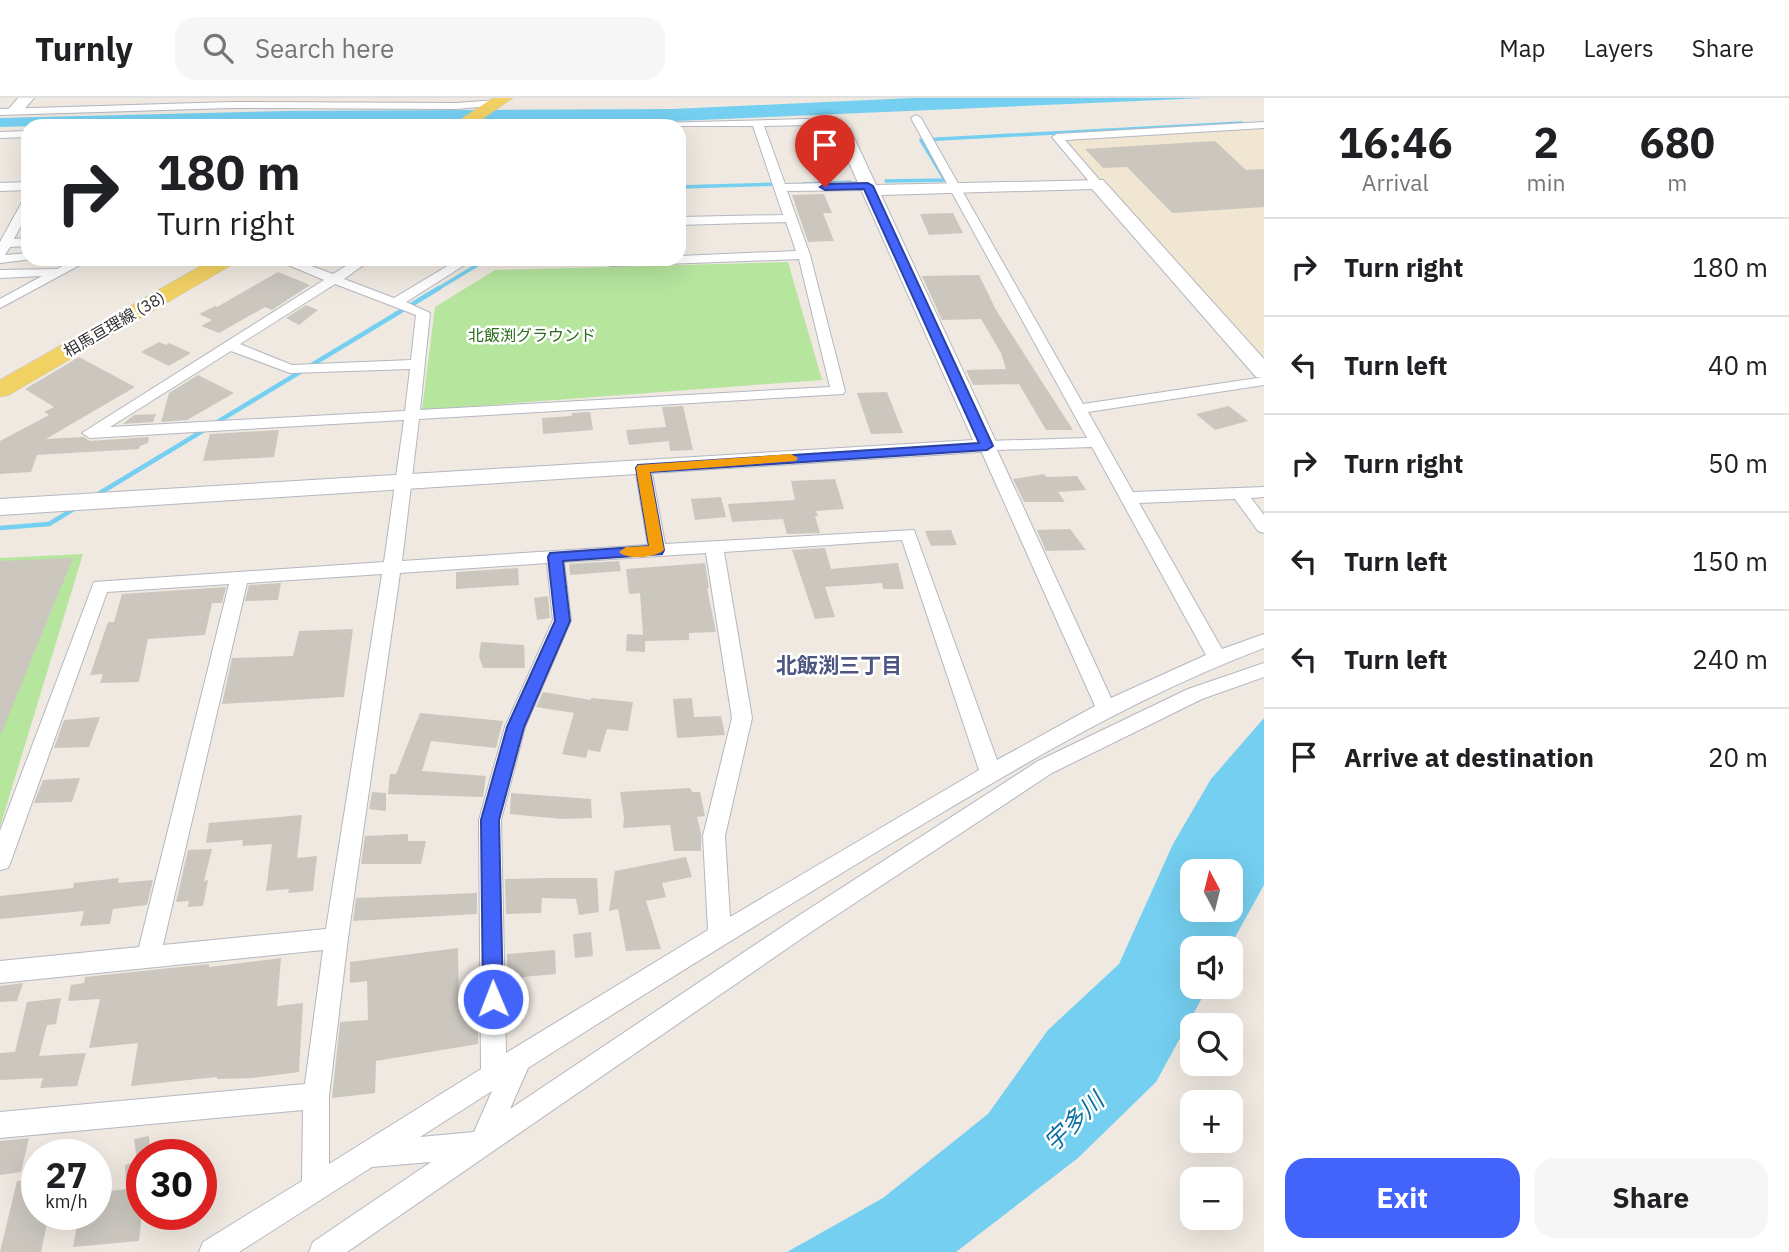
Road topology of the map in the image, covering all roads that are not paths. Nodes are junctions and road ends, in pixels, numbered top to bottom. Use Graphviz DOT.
graph roads {
  1 [pos="26,98"];
  2 [pos="497,102"];
  3 [pos="7,112"];
  4 [pos="916,118"];
  5 [pos="471,119"];
  6 [pos="757,122"];
  7 [pos="686,124"];
  8 [pos="1264,125"];
  9 [pos="842,129"];
  10 [pos="21,134"];
  11 [pos="0,135"];
  12 [pos="928,139"];
  13 [pos="1097,184"];
  14 [pos="780,185"];
  15 [pos="21,186"];
  16 [pos="0,187"];
  17 [pos="869,188"];
  18 [pos="956,188"];
  19 [pos="790,218"];
  20 [pos="686,221"];
  21 [pos="21,223"];
  22 [pos="0,224"];
  23 [pos="21,224"];
  24 [pos="21,244"];
  25 [pos="3,248"];
  26 [pos="804,255"];
  27 [pos="21,258"];
  28 [pos="0,259"];
  29 [pos="686,259"];
  30 [pos="71,266"];
  31 [pos="216,266"];
  32 [pos="299,266"];
  33 [pos="354,266"];
  34 [pos="458,266"];
  35 [pos="61,271"];
  36 [pos="0,274"];
  37 [pos="333,279"];
  38 [pos="0,304"];
  39 [pos="403,306"];
  40 [pos="229,345"];
  41 [pos="417,365"];
  42 [pos="1264,372"];
  43 [pos="1264,381"];
  44 [pos="0,390"];
  45 [pos="1077,409"];
  46 [pos="411,416"];
  47 [pos="1096,442"];
  48 [pos="987,446"];
  49 [pos="643,468"];
  50 [pos="405,482"];
  51 [pos="1264,492"];
  52 [pos="1238,493"];
  53 [pos="1128,498"];
  54 [pos="0,507"];
  55 [pos="1264,527"];
  56 [pos="714,546"];
  57 [pos="657,550"];
  58 [pos="555,557"];
  59 [pos="393,568"];
  60 [pos="240,576"];
  61 [pos="1264,641"];
  62 [pos="1224,654"];
  63 [pos="1264,670"];
  64 [pos="1166,681"];
  65 [pos="1227,683"];
  66 [pos="1107,710"];
  67 [pos="991,773"];
  68 [pos="0,861"];
  69 [pos="720,933"];
  70 [pos="336,938"];
  71 [pos="148,957"];
  72 [pos="0,972"];
  73 [pos="520,1059"];
  74 [pos="494,1075"];
  75 [pos="316,1096"];
  76 [pos="0,1125"];
  77 [pos="482,1145"];
  78 [pos="368,1154"];
  79 [pos="315,1188"];
  80 [pos="213,1252"];
  81 [pos="323,1252"];
  1 -- 3 [label="street"];
  2 -- 3 [label="street"];
  2 -- 5 [label="main road"];
  4 -- 12 [label="street"];
  6 -- 7 [label="street"];
  6 -- 9 [label="street"];
  6 -- 14 [label="street"];
  8 -- 13 [label="street"];
  9 -- 17 [label="street"];
  10 -- 11 [label="street"];
  12 -- 18 [label="street"];
  13 -- 18 [label="street"];
  13 -- 42 [label="street"];
  14 -- 17 [label="street"];
  14 -- 19 [label="street"];
  15 -- 16 [label="street"];
  17 -- 18 [label="street"];
  17 -- 48 [label="street"];
  18 -- 45 [label="street"];
  19 -- 20 [label="street"];
  19 -- 26 [label="street"];
  21 -- 22 [label="street"];
  23 -- 25 [label="street"];
  24 -- 25 [label="street"];
  26 -- 29 [label="street"];
  26 -- 46 [label="street"];
  27 -- 28 [label="street"];
  30 -- 35 [label="street"];
  31 -- 44 [label="main road, 相馬亘理線 (38)"];
  32 -- 37 [label="street"];
  33 -- 37 [label="street"];
  34 -- 39 [label="street"];
  35 -- 36 [label="street"];
  35 -- 38 [label="street"];
  37 -- 39 [label="street"];
  37 -- 40 [label="street"];
  39 -- 41 [label="street"];
  40 -- 41 [label="street"];
  40 -- 46 [label="street"];
  41 -- 46 [label="street"];
  43 -- 45 [label="street"];
  45 -- 47 [label="street"];
  46 -- 50 [label="street"];
  47 -- 48 [label="street"];
  47 -- 53 [label="street"];
  48 -- 49 [label="street"];
  48 -- 66 [label="street"];
  49 -- 50 [label="street"];
  49 -- 57 [label="street"];
  50 -- 54 [label="street"];
  50 -- 59 [label="street"];
  51 -- 52 [label="street"];
  52 -- 53 [label="street"];
  52 -- 55 [label="street"];
  53 -- 62 [label="street"];
  56 -- 57 [label="street"];
  56 -- 67 [label="street"];
  56 -- 69 [label="street"];
  57 -- 58 [label="street"];
  58 -- 59 [label="street"];
  58 -- 74 [label="street"];
  59 -- 60 [label="street"];
  59 -- 70 [label="street"];
  60 -- 68 [label="street"];
  60 -- 71 [label="street"];
  61 -- 62 [label="street"];
  62 -- 64 [label="street"];
  62 -- 65 [label="street"];
  63 -- 65 [label="street"];
  64 -- 65 [label="street"];
  64 -- 66 [label="street"];
  65 -- 77 [label="street"];
  66 -- 67 [label="street"];
  67 -- 69 [label="street"];
  69 -- 73 [label="street"];
  70 -- 71 [label="street"];
  70 -- 75 [label="street"];
  71 -- 72 [label="street"];
  73 -- 74 [label="street"];
  73 -- 77 [label="street"];
  74 -- 78 [label="street"];
  75 -- 76 [label="street"];
  75 -- 79 [label="street"];
  77 -- 78 [label="street"];
  77 -- 81 [label="street"];
  78 -- 79 [label="street"];
  79 -- 80 [label="street"];
}
